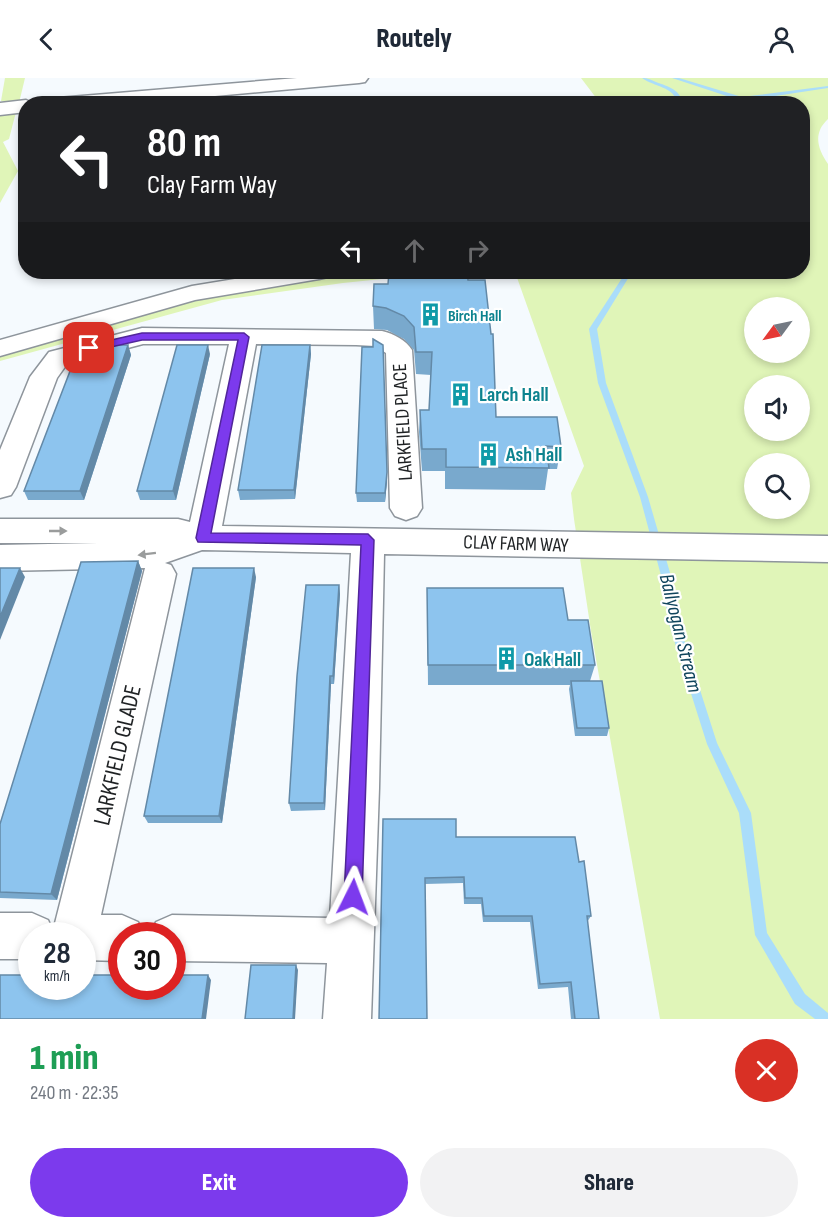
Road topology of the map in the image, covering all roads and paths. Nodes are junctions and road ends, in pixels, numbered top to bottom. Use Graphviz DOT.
graph roads {
  1 [pos="242,83"];
  2 [pos="363,84"];
  3 [pos="128,96"];
  4 [pos="18,107"];
  5 [pos="0,109"];
  6 [pos="277,279"];
  7 [pos="244,337"];
  8 [pos="0,348"];
  9 [pos="0,487"];
  10 [pos="406,508"];
  11 [pos="0,531"];
  12 [pos="203,538"];
  13 [pos="368,540"];
  14 [pos="828,549"];
  15 [pos="0,558"];
  16 [pos="159,574"];
  17 [pos="77,922"];
  18 [pos="0,936"];
  19 [pos="18,936"];
  20 [pos="186,938"];
  21 [pos="351,941"];
  22 [pos="347,1019"];
  1 -- 2 [label="street"];
  1 -- 3 [label="street"];
  4 -- 5 [label="street"];
  6 -- 8 [label="street"];
  7 -- 9 [label="street, LARKFIELD PLACE"];
  7 -- 10 [label="street, LARKFIELD PLACE"];
  7 -- 12 [label="street"];
  11 -- 12 [label="street, CLAY FARM WAY, one-way"];
  12 -- 13 [label="street, CLAY FARM WAY"];
  12 -- 15 [label="street, CLAY FARM WAY, one-way"];
  13 -- 14 [label="street, CLAY FARM WAY"];
  13 -- 21 [label="street"];
  16 -- 17 [label="street, LARKFIELD GLADE"];
  18 -- 19 [label="street"];
  20 -- 21 [label="street"];
  21 -- 22 [label="street"];
}
